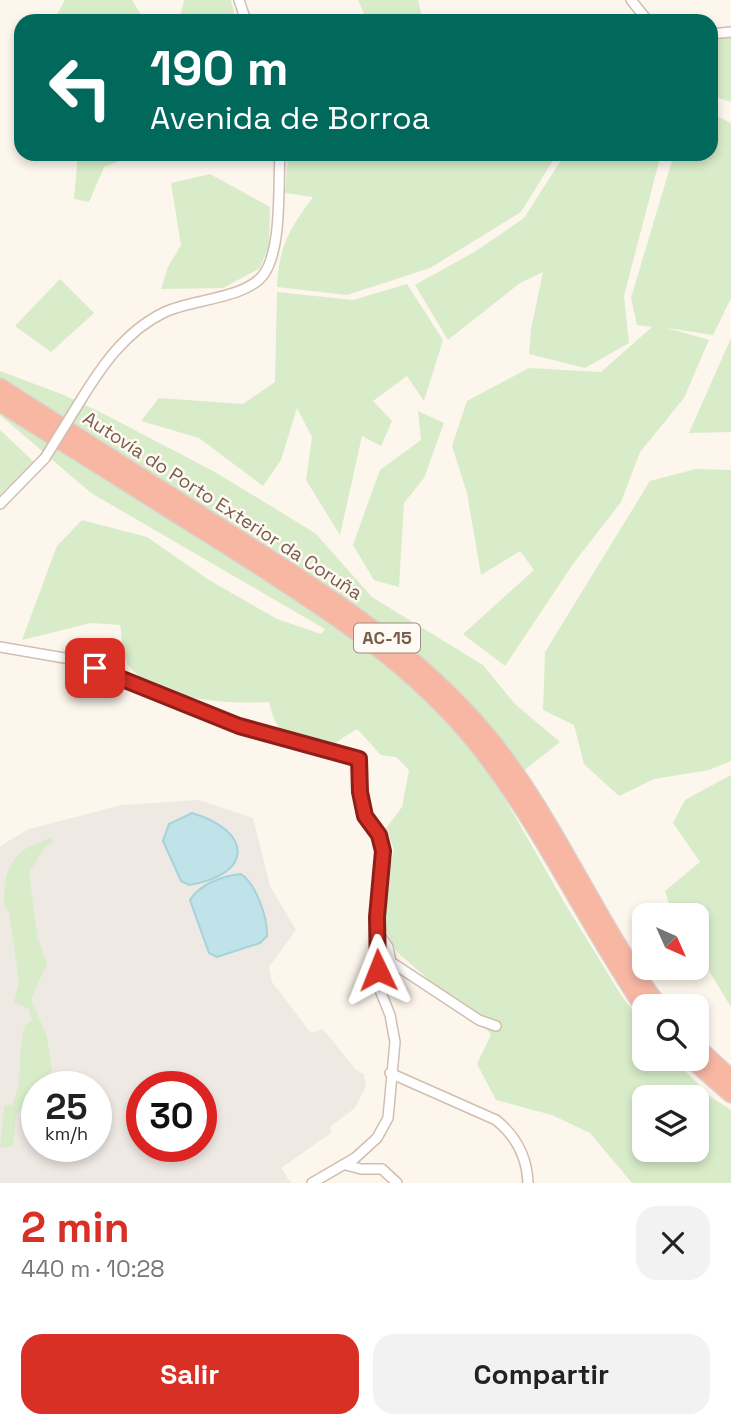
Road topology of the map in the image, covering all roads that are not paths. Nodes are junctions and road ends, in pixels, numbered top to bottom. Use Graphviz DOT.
graph roads {
  1 [pos="631,0"];
  2 [pos="642,14"];
  3 [pos="280,161"];
  4 [pos="0,387"];
  5 [pos="0,403"];
  6 [pos="0,504"];
  7 [pos="0,647"];
  8 [pos="377,930"];
  9 [pos="634,994"];
  10 [pos="651,994"];
  11 [pos="496,1026"];
  12 [pos="709,1058"];
  13 [pos="705,1071"];
  14 [pos="390,1073"];
  15 [pos="731,1078"];
  16 [pos="731,1094"];
  17 [pos="346,1165"];
  18 [pos="312,1183"];
  19 [pos="397,1183"];
  20 [pos="528,1183"];
  1 -- 2 [label="street"];
  3 -- 6 [label="street, bridge"];
  4 -- 10 [label="highway, Autovía do Porto Exterior da Coruña / AC-15"];
  5 -- 9 [label="highway, Autovía do Porto Exterior da Coruña / AC-15"];
  7 -- 8 [label="street"];
  8 -- 11 [label="street"];
  8 -- 14 [label="street"];
  12 -- 15 [label="highway"];
  13 -- 16 [label="highway"];
  14 -- 17 [label="street"];
  14 -- 20 [label="street"];
  17 -- 18 [label="street"];
  17 -- 19 [label="street"];
}
